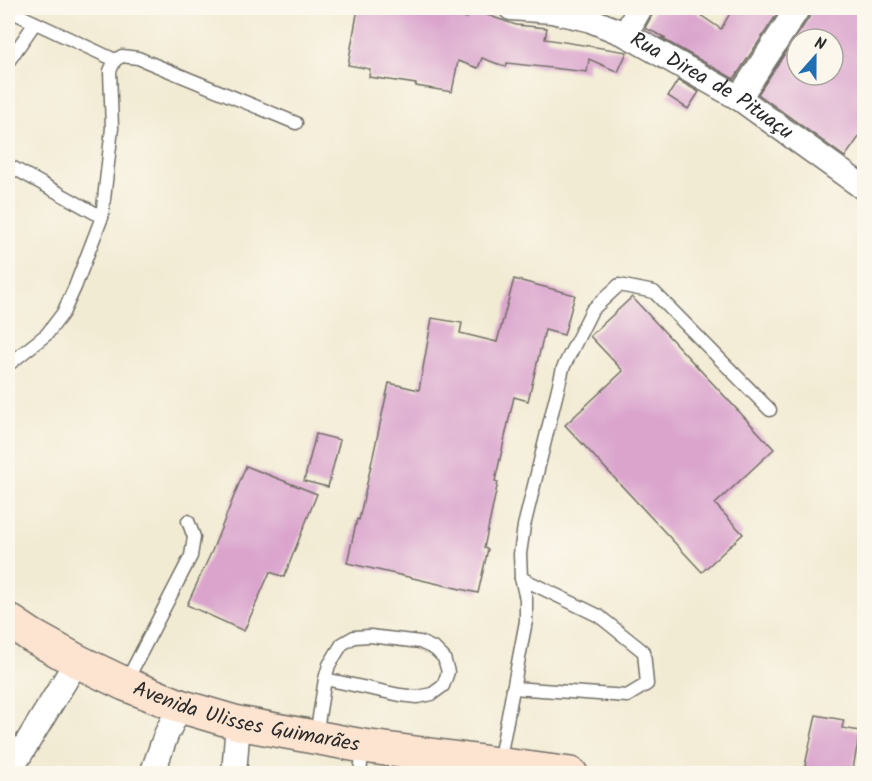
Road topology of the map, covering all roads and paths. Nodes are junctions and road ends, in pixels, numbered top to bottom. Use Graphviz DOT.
graph roads {
  1 [pos="511,8"];
  2 [pos="640,8"];
  3 [pos="798,8"];
  4 [pos="552,9"];
  5 [pos="8,10"];
  6 [pos="35,23"];
  7 [pos="627,34"];
  8 [pos="115,60"];
  9 [pos="8,62"];
  10 [pos="739,98"];
  11 [pos="296,123"];
  12 [pos="10,166"];
  13 [pos="864,188"];
  14 [pos="102,217"];
  15 [pos="8,365"];
  16 [pos="770,410"];
  17 [pos="188,521"];
  18 [pos="521,578"];
  19 [pos="8,620"];
  20 [pos="77,661"];
  21 [pos="325,679"];
  22 [pos="125,684"];
  23 [pos="513,688"];
  24 [pos="180,706"];
  25 [pos="238,723"];
  26 [pos="316,737"];
  27 [pos="362,761"];
  28 [pos="499,764"];
  29 [pos="8,774"];
  30 [pos="152,774"];
  31 [pos="234,774"];
  32 [pos="571,774"];
  1 -- 4 [label="street, Rua Direa de Pituaçu"];
  2 -- 7 [label="street"];
  3 -- 10 [label="street"];
  4 -- 7 [label="street, Rua Direa de Pituaçu"];
  5 -- 6 [label="lane"];
  6 -- 8 [label="lane"];
  6 -- 9 [label="lane"];
  7 -- 10 [label="street, Rua Direa de Pituaçu"];
  8 -- 11 [label="lane"];
  8 -- 14 [label="lane"];
  10 -- 13 [label="street, Rua Direa de Pituaçu"];
  12 -- 14 [label="lane"];
  14 -- 15 [label="lane"];
  16 -- 18 [label="lane"];
  17 -- 22 [label="lane"];
  18 -- 23 [label="lane"];
  18 -- 23 [label="lane"];
  19 -- 20 [label="main road, Avenida Ulisses Guimarães"];
  20 -- 22 [label="main road, Avenida Ulisses Guimarães"];
  20 -- 29 [label="street"];
  21 -- 21 [label="lane"];
  21 -- 26 [label="lane"];
  22 -- 24 [label="main road, Avenida Ulisses Guimarães"];
  23 -- 28 [label="lane"];
  24 -- 25 [label="main road, Avenida Ulisses Guimarães"];
  24 -- 30 [label="street"];
  25 -- 26 [label="main road, Avenida Ulisses Guimarães"];
  25 -- 31 [label="street"];
  26 -- 27 [label="main road, Avenida Ulisses Guimarães"];
  27 -- 28 [label="main road, Avenida Ulisses Guimarães"];
  28 -- 32 [label="main road, Avenida Ulisses Guimarães"];
}
